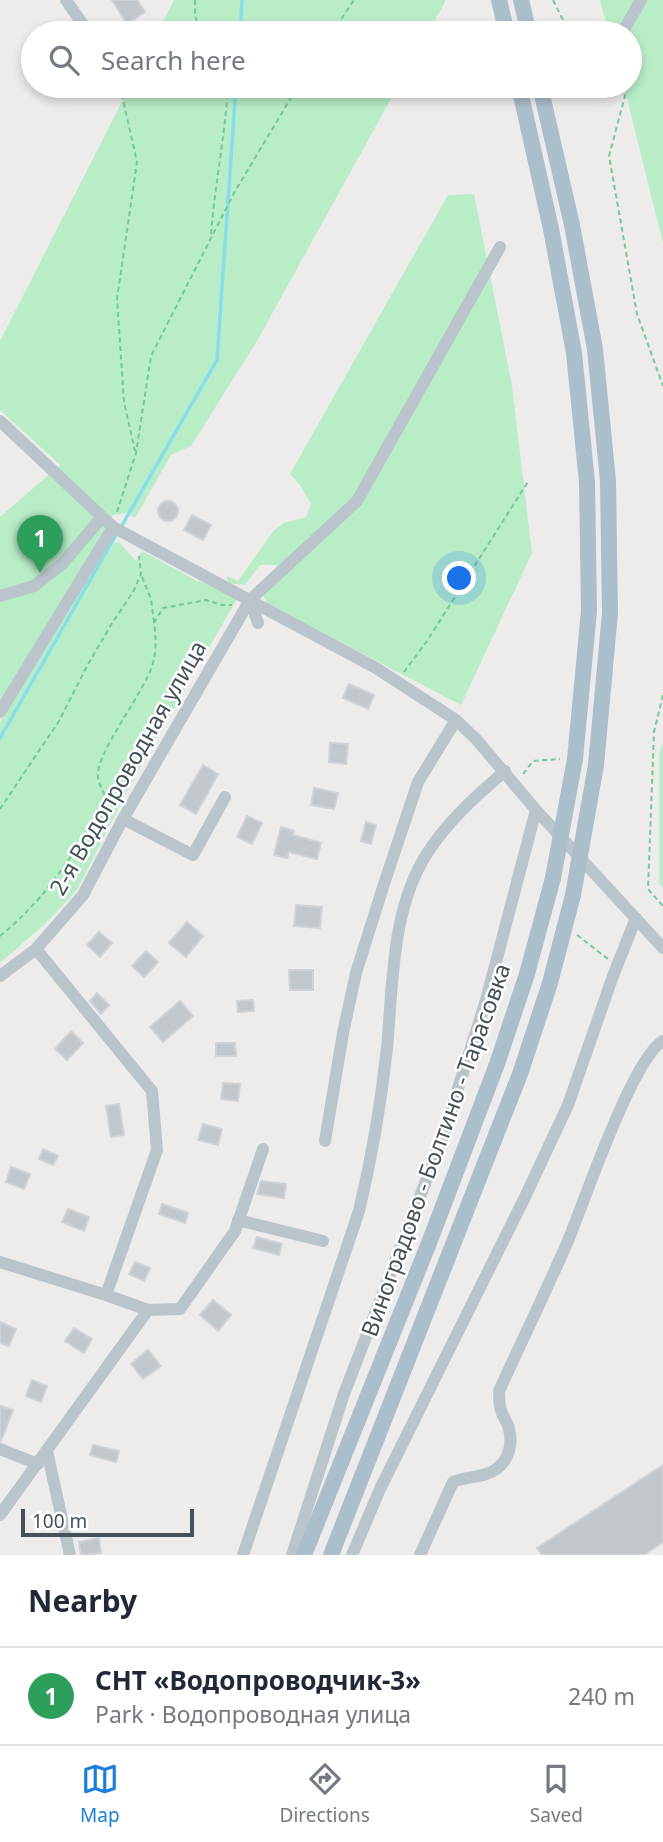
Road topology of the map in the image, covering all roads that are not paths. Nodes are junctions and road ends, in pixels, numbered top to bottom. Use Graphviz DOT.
graph roads {
  1 [pos="66,0"];
  2 [pos="499,0"];
  3 [pos="521,0"];
  4 [pos="641,0"];
  5 [pos="81,21"];
  6 [pos="504,21"];
  7 [pos="526,21"];
  8 [pos="629,21"];
  9 [pos="522,98"];
  10 [pos="543,98"];
  11 [pos="500,247"];
  12 [pos="0,421"];
  13 [pos="102,517"];
  14 [pos="113,527"];
  15 [pos="0,596"];
  16 [pos="249,602"];
  17 [pos="258,623"];
  18 [pos="0,712"];
  19 [pos="456,720"];
  20 [pos="505,771"];
  21 [pos="225,797"];
  22 [pos="536,810"];
  23 [pos="123,819"];
  24 [pos="636,918"];
  25 [pos="663,948"];
  26 [pos="36,949"];
  27 [pos="0,976"];
  28 [pos="663,1041"];
  29 [pos="325,1141"];
  30 [pos="263,1149"];
  31 [pos="238,1220"];
  32 [pos="323,1241"];
  33 [pos="0,1262"];
  34 [pos="106,1295"];
  35 [pos="148,1310"];
  36 [pos="0,1449"];
  37 [pos="47,1451"];
  38 [pos="38,1464"];
  39 [pos="0,1516"];
  40 [pos="70,1555"];
  41 [pos="243,1555"];
  42 [pos="292,1555"];
  43 [pos="304,1555"];
  44 [pos="331,1555"];
  45 [pos="352,1555"];
  46 [pos="420,1555"];
  1 -- 5 [label="street"];
  2 -- 6 [label="main road"];
  3 -- 7 [label="main road"];
  4 -- 8 [label="street"];
  9 -- 43 [label="main road, Виноградово - Болтино - Тарасовка, bridge"];
  10 -- 44 [label="main road, Виноградово - Болтино - Тарасовка, bridge"];
  11 -- 16 [label="street, 2-я Водопроводная улица"];
  12 -- 13 [label="street"];
  13 -- 14 [label="street"];
  13 -- 15 [label="street"];
  14 -- 16 [label="street"];
  14 -- 18 [label="street"];
  16 -- 17 [label="street"];
  16 -- 19 [label="street"];
  16 -- 23 [label="street, 2-я Водопроводная улица"];
  19 -- 20 [label="street"];
  19 -- 29 [label="street"];
  20 -- 22 [label="street"];
  20 -- 41 [label="street"];
  21 -- 23 [label="street"];
  22 -- 24 [label="street"];
  22 -- 42 [label="street"];
  23 -- 26 [label="street, 2-я Водопроводная улица"];
  24 -- 25 [label="street"];
  24 -- 45 [label="street"];
  26 -- 27 [label="street, 2-я Водопроводная улица"];
  26 -- 34 [label="street"];
  28 -- 46 [label="street"];
  30 -- 31 [label="street"];
  31 -- 32 [label="street"];
  31 -- 35 [label="street"];
  33 -- 34 [label="street"];
  34 -- 35 [label="street"];
  35 -- 37 [label="street"];
  36 -- 38 [label="street"];
  37 -- 38 [label="street"];
  37 -- 40 [label="street"];
  38 -- 39 [label="street"];
}
